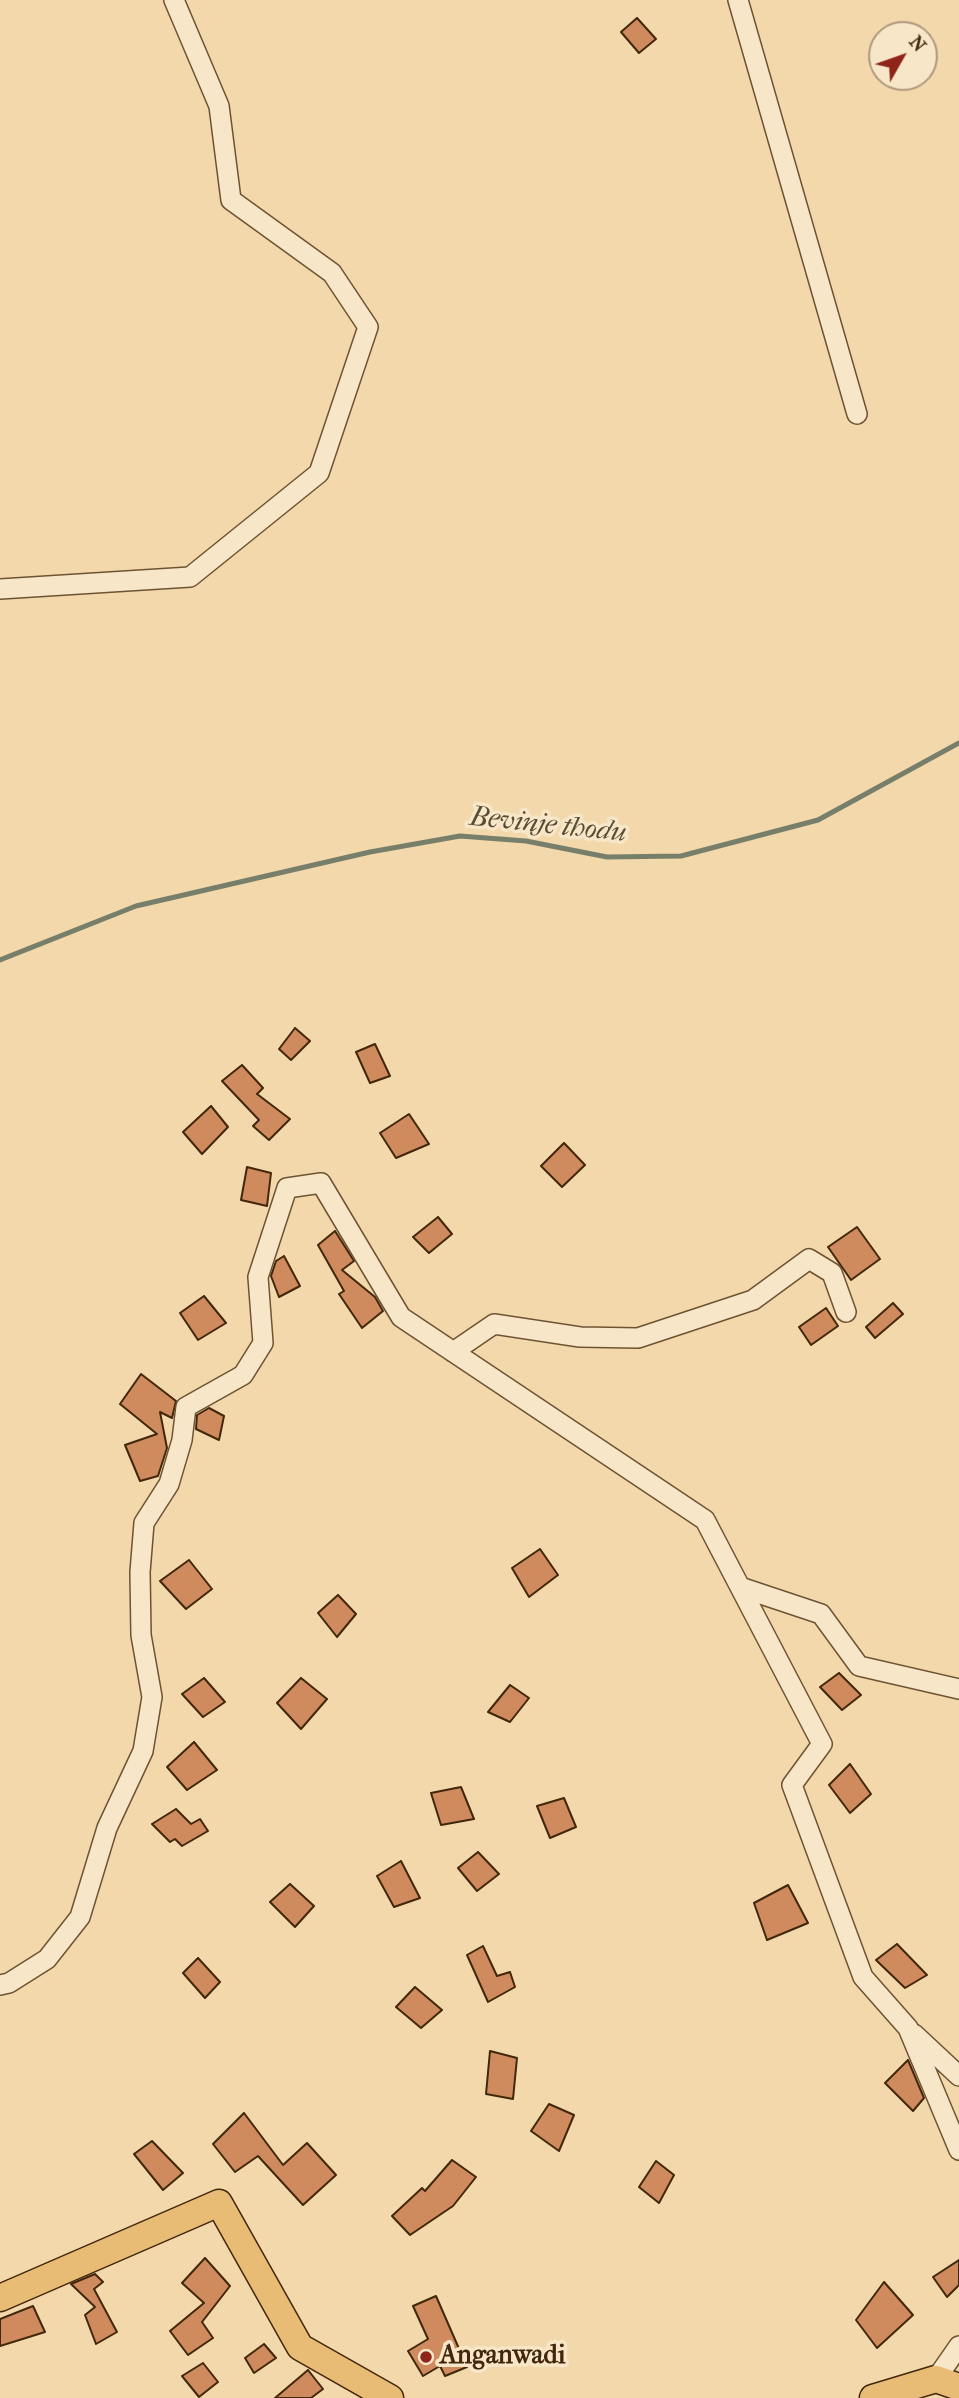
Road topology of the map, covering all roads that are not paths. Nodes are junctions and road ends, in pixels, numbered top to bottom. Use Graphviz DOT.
graph roads {
  1 [pos="174,0"];
  2 [pos="738,0"];
  3 [pos="857,414"];
  4 [pos="0,589"];
  5 [pos="846,1312"];
  6 [pos="453,1352"];
  7 [pos="740,1587"];
  8 [pos="959,1689"];
  9 [pos="0,1985"];
  10 [pos="908,2028"];
  11 [pos="959,2076"];
  12 [pos="959,2150"];
  13 [pos="0,2298"];
  14 [pos="959,2346"];
  15 [pos="948,2383"];
  16 [pos="390,2398"];
  17 [pos="873,2398"];
  1 -- 4 [label="street"];
  2 -- 3 [label="street"];
  5 -- 6 [label="street"];
  6 -- 7 [label="street"];
  6 -- 9 [label="street"];
  7 -- 8 [label="street"];
  7 -- 10 [label="street"];
  10 -- 11 [label="street"];
  10 -- 12 [label="street"];
  13 -- 16 [label="main road"];
  14 -- 15 [label="street"];
  15 -- 17 [label="main road"];
}
